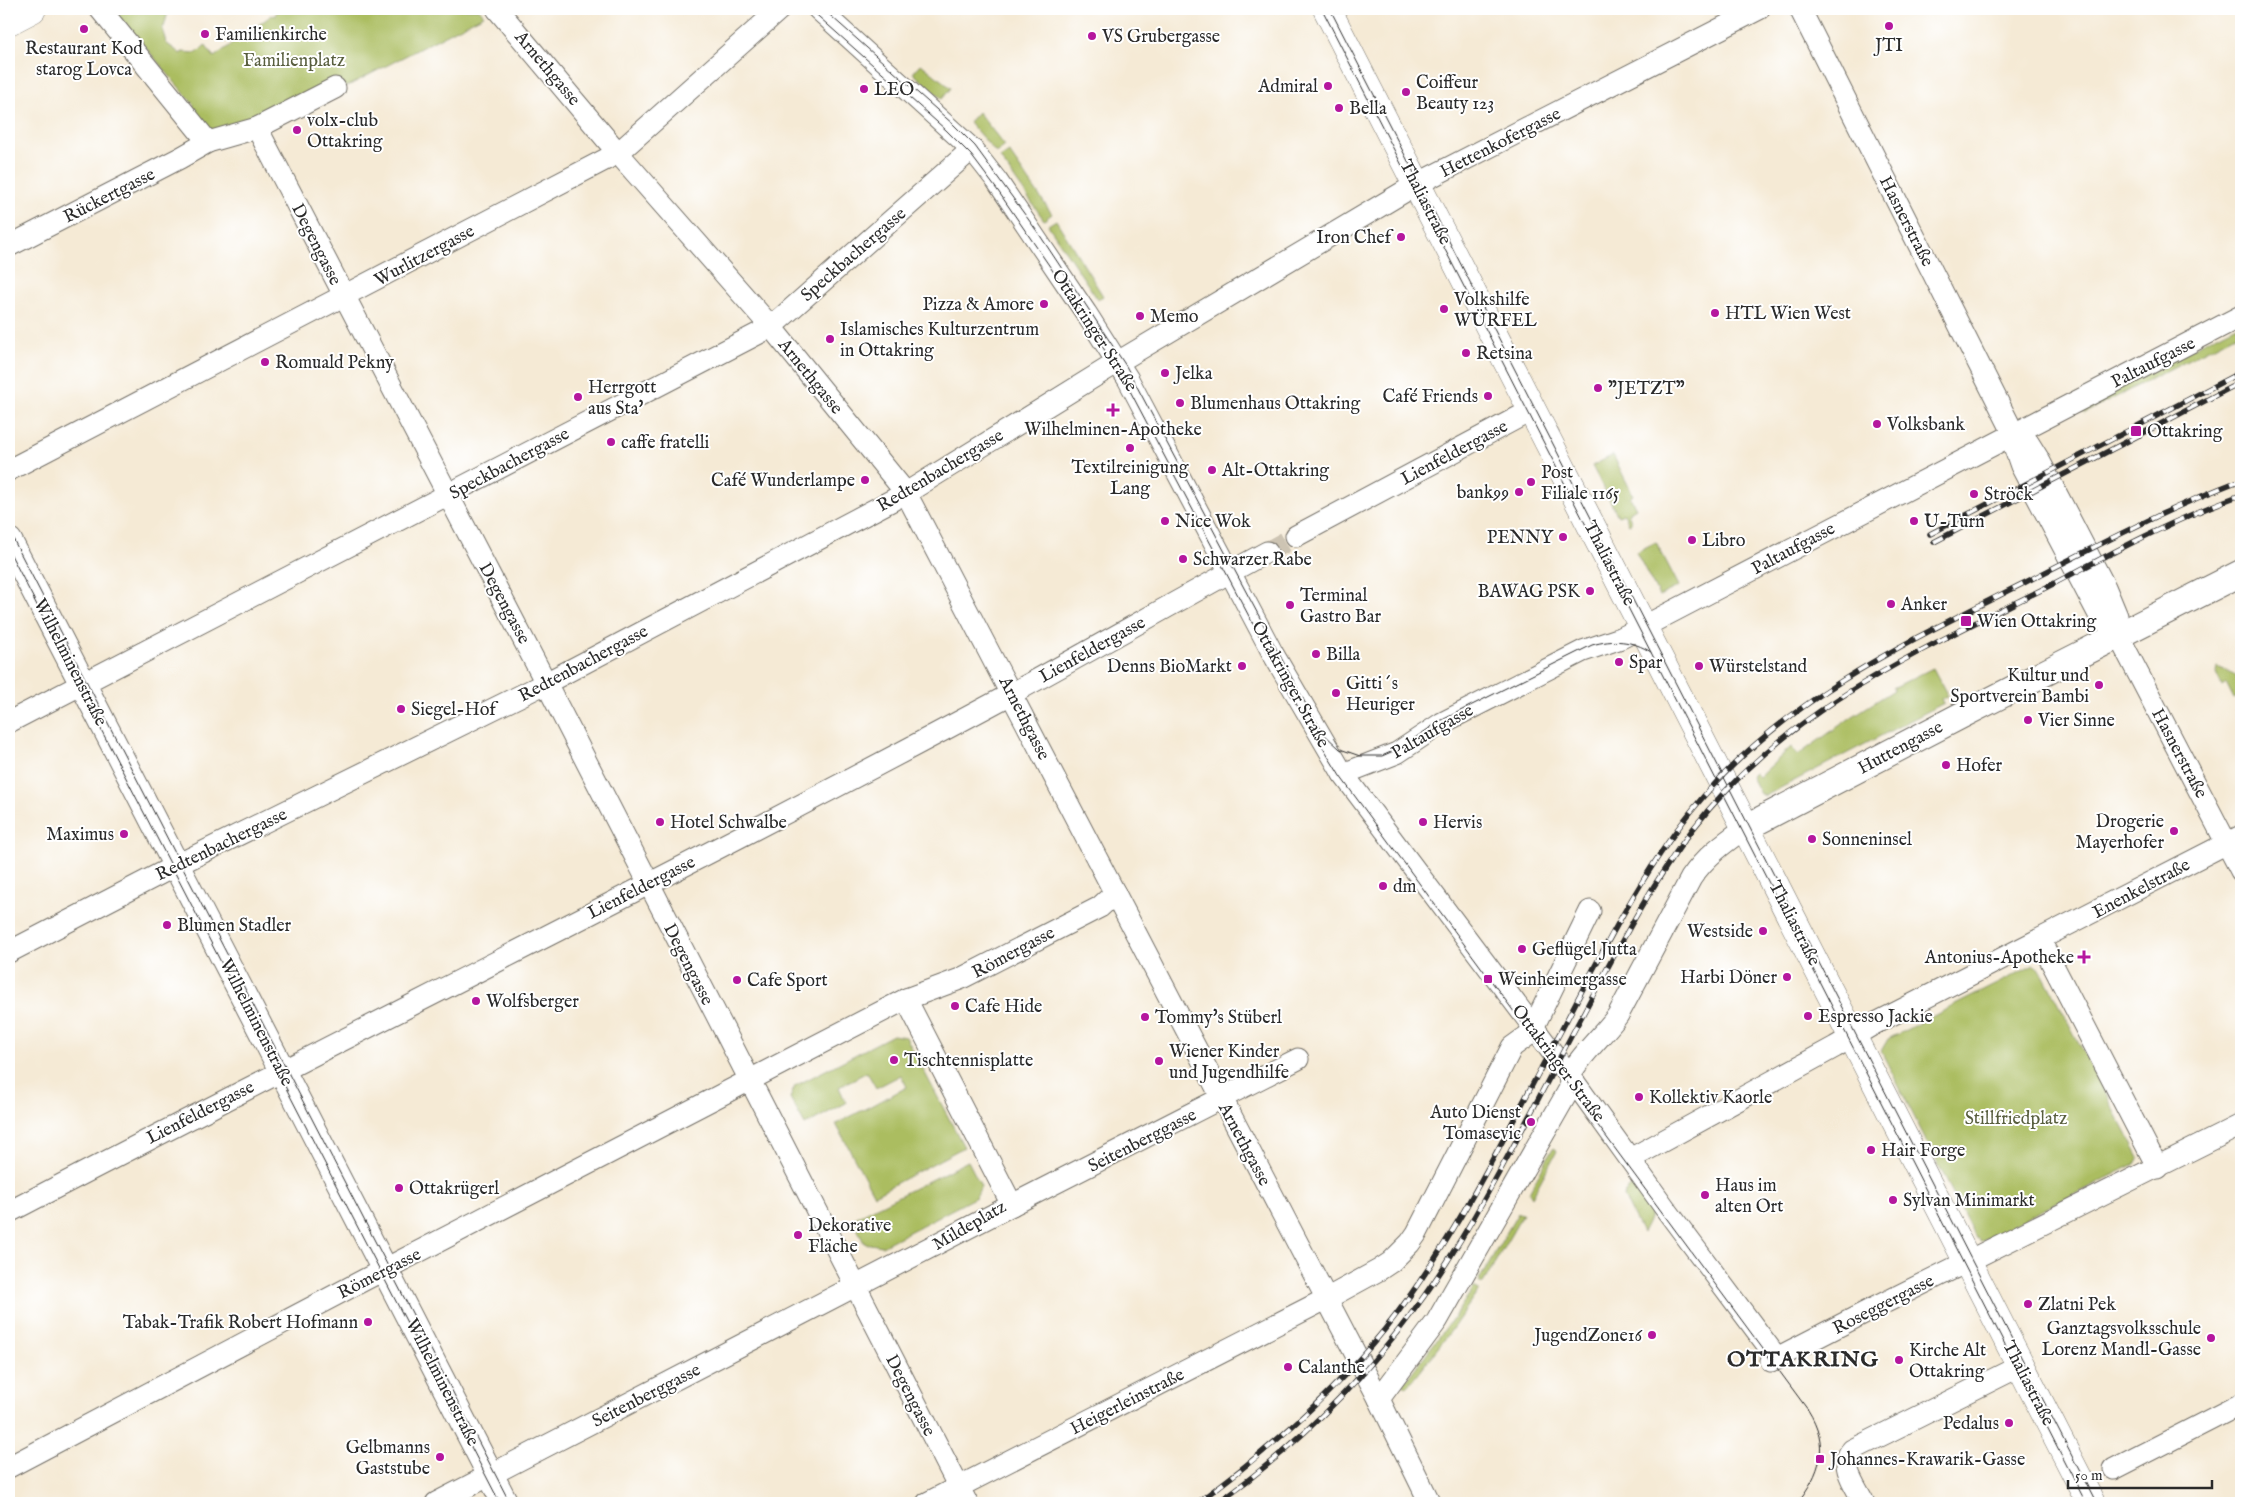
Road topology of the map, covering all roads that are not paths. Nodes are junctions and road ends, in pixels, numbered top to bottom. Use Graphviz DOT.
graph roads {
  1 [pos="32,9"];
  2 [pos="100,9"];
  3 [pos="780,9"];
  4 [pos="818,9"];
  5 [pos="1327,9"];
  6 [pos="1759,9"];
  7 [pos="1800,9"];
  8 [pos="499,10"];
  9 [pos="9,21"];
  10 [pos="335,88"];
  11 [pos="257,128"];
  12 [pos="208,142"];
  13 [pos="972,149"];
  14 [pos="618,153"];
  15 [pos="1417,184"];
  16 [pos="9,246"];
  17 [pos="345,297"];
  18 [pos="2241,316"];
  19 [pos="771,327"];
  20 [pos="1118,362"];
  21 [pos="1532,410"];
  22 [pos="2014,434"];
  23 [pos="9,470"];
  24 [pos="906,492"];
  25 [pos="448,495"];
  26 [pos="1296,536"];
  27 [pos="9,540"];
  28 [pos="1268,552"];
  29 [pos="1231,572"];
  30 [pos="2241,573"];
  31 [pos="1643,628"];
  32 [pos="2118,635"];
  33 [pos="546,683"];
  34 [pos="83,684"];
  35 [pos="1013,693"];
  36 [pos="9,722"];
  37 [pos="1343,774"];
  38 [pos="1746,828"];
  39 [pos="2234,839"];
  40 [pos="177,866"];
  41 [pos="2241,871"];
  42 [pos="648,884"];
  43 [pos="1115,893"];
  44 [pos="1590,911"];
  45 [pos="2040,940"];
  46 [pos="9,952"];
  47 [pos="906,999"];
  48 [pos="1531,1031"];
  49 [pos="1852,1036"];
  50 [pos="1298,1059"];
  51 [pos="282,1070"];
  52 [pos="1570,1076"];
  53 [pos="749,1080"];
  54 [pos="1222,1100"];
  55 [pos="2241,1125"];
  56 [pos="1630,1159"];
  57 [pos="2158,1168"];
  58 [pos="1012,1205"];
  59 [pos="9,1212"];
  60 [pos="1968,1262"];
  61 [pos="385,1270"];
  62 [pos="855,1287"];
  63 [pos="1326,1299"];
  64 [pos="1774,1360"];
  65 [pos="2020,1366"];
  66 [pos="1380,1399"];
  67 [pos="2241,1404"];
  68 [pos="9,1467"];
  69 [pos="2114,1469"];
  70 [pos="491,1475"];
  71 [pos="963,1495"];
  72 [pos="436,1503"];
  73 [pos="505,1503"];
  74 [pos="928,1503"];
  75 [pos="1430,1503"];
  76 [pos="1864,1503"];
  77 [pos="2091,1503"];
  1 -- 9 [label="main road"];
  2 -- 12 [label="street"];
  3 -- 14 [label="street, Wurlitzergasse"];
  4 -- 13 [label="street, Ottakringer Straße"];
  5 -- 15 [label="main road, Thaliastraße"];
  6 -- 15 [label="street, Hettenkofergasse"];
  7 -- 22 [label="street, Hasnerstraße"];
  8 -- 14 [label="street, Arnethgasse"];
  10 -- 11 [label="street"];
  11 -- 12 [label="street"];
  11 -- 17 [label="street, Degengasse"];
  12 -- 16 [label="street, Rückertgasse"];
  13 -- 19 [label="street, Speckbachergasse"];
  13 -- 20 [label="street, Ottakringer Straße"];
  14 -- 17 [label="street, Wurlitzergasse"];
  14 -- 19 [label="street, Arnethgasse"];
  15 -- 20 [label="street, Hettenkofergasse"];
  15 -- 21 [label="main road, Thaliastraße"];
  17 -- 23 [label="street, Wurlitzergasse"];
  17 -- 25 [label="street, Degengasse"];
  18 -- 22 [label="street, Paltaufgasse"];
  19 -- 24 [label="street, Arnethgasse"];
  19 -- 25 [label="street, Speckbachergasse"];
  20 -- 24 [label="street, Redtenbachergasse"];
  20 -- 29 [label="street, Ottakringer Straße"];
  21 -- 26 [label="street, Lienfeldergasse"];
  21 -- 31 [label="main road, Thaliastraße"];
  22 -- 31 [label="street, Paltaufgasse"];
  22 -- 32 [label="street, Hasnerstraße"];
  24 -- 33 [label="street, Redtenbachergasse"];
  24 -- 35 [label="street, Arnethgasse"];
  25 -- 33 [label="street, Degengasse"];
  25 -- 34 [label="street, Speckbachergasse"];
  27 -- 34 [label="street, Wilhelminenstraße"];
  28 -- 29 [label="street, Lienfeldergasse"];
  29 -- 35 [label="street, Lienfeldergasse"];
  29 -- 37 [label="street, Ottakringer Straße"];
  30 -- 32 [label="street, Huttengasse"];
  31 -- 37 [label="street, Paltaufgasse"];
  31 -- 38 [label="main road, Thaliastraße"];
  32 -- 38 [label="street, Huttengasse"];
  32 -- 39 [label="street, Hasnerstraße"];
  33 -- 40 [label="street, Redtenbachergasse"];
  33 -- 42 [label="street, Degengasse"];
  34 -- 36 [label="street, Speckbachergasse"];
  34 -- 40 [label="street, Wilhelminenstraße"];
  35 -- 42 [label="street, Lienfeldergasse"];
  35 -- 43 [label="street, Arnethgasse"];
  37 -- 48 [label="street, Ottakringer Straße"];
  38 -- 49 [label="main road, Thaliastraße"];
  38 -- 52 [label="street"];
  39 -- 41 [label="street, Hasnerstraße"];
  39 -- 45 [label="street, Enenkelstraße"];
  40 -- 46 [label="street, Redtenbachergasse"];
  40 -- 51 [label="street, Wilhelminenstraße"];
  42 -- 51 [label="street, Lienfeldergasse"];
  42 -- 53 [label="street, Degengasse"];
  43 -- 47 [label="street, Römergasse"];
  43 -- 54 [label="street, Arnethgasse"];
  44 -- 48 [label="street"];
  45 -- 49 [label="street"];
  45 -- 57 [label="street"];
  47 -- 53 [label="street"];
  47 -- 58 [label="street, Mildeplatz"];
  48 -- 52 [label="street, Ottakringer Straße"];
  48 -- 63 [label="street"];
  49 -- 56 [label="street"];
  49 -- 60 [label="main road"];
  50 -- 54 [label="street, Seitenberggasse"];
  51 -- 59 [label="street, Lienfeldergasse"];
  51 -- 61 [label="street, Wilhelminenstraße"];
  52 -- 56 [label="street, Ottakringer Straße"];
  52 -- 66 [label="street"];
  53 -- 61 [label="street, Römergasse"];
  53 -- 62 [label="street"];
  54 -- 58 [label="street, Seitenberggasse"];
  54 -- 63 [label="street, Arnethgasse"];
  55 -- 57 [label="street"];
  56 -- 64 [label="street, Ottakringer Straße"];
  57 -- 60 [label="street"];
  58 -- 62 [label="street, Mildeplatz"];
  60 -- 64 [label="street, Roseggergasse"];
  60 -- 65 [label="main road, Thaliastraße"];
  61 -- 68 [label="street, Römergasse"];
  61 -- 70 [label="street, Wilhelminenstraße"];
  62 -- 70 [label="street, Seitenberggasse"];
  62 -- 71 [label="street, Degengasse"];
  63 -- 66 [label="street, Arnethgasse"];
  63 -- 71 [label="street, Heigerleinstraße"];
  65 -- 76 [label="street"];
  65 -- 77 [label="main road, Thaliastraße"];
  66 -- 75 [label="street, Arnethgasse"];
  67 -- 69 [label="street"];
  70 -- 72 [label="street, Seitenberggasse"];
  70 -- 73 [label="street, Wilhelminenstraße"];
  71 -- 74 [label="street, Heigerleinstraße"];
}
